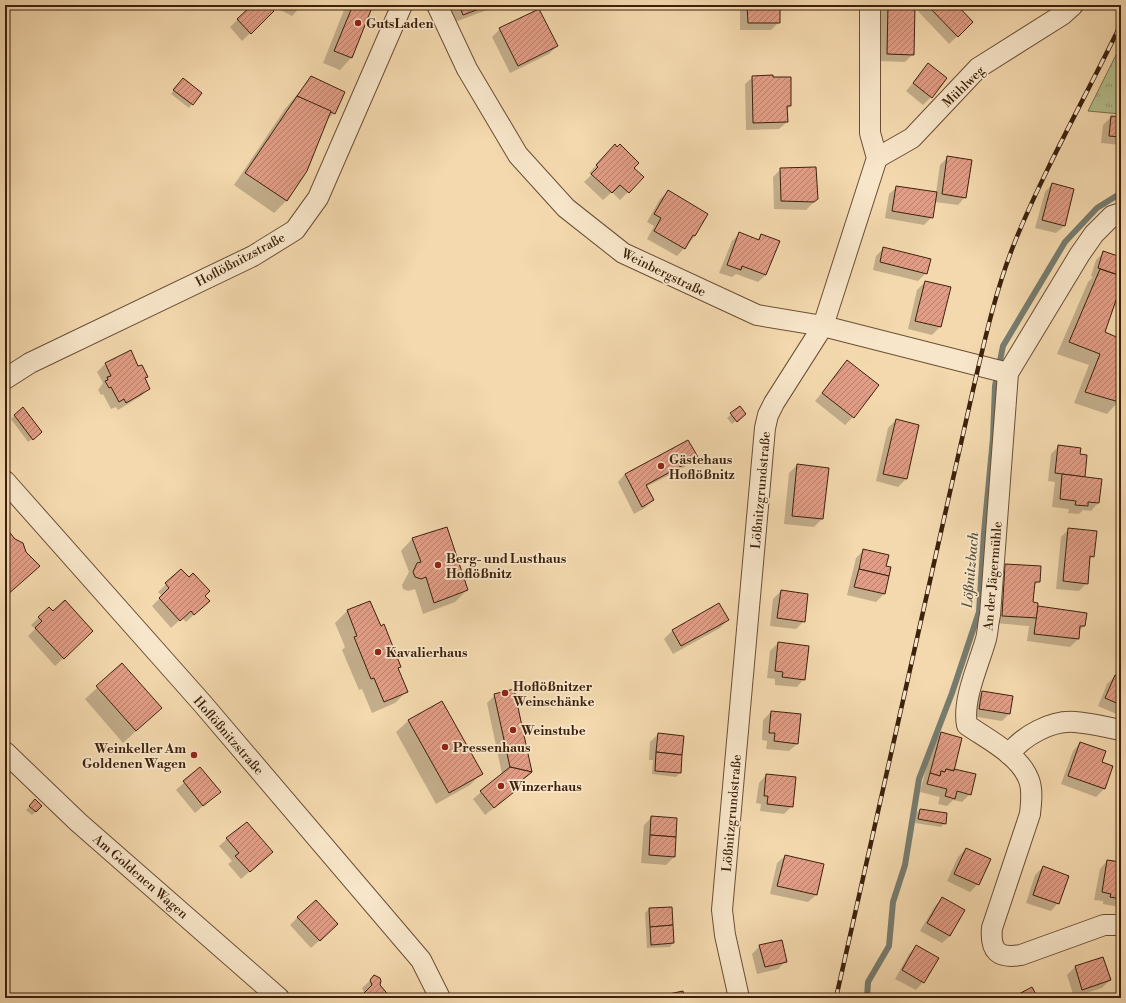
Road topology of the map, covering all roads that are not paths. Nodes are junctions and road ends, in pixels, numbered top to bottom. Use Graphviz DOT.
graph roads {
  1 [pos="402,5"];
  2 [pos="437,5"];
  3 [pos="870,5"];
  4 [pos="1073,5"];
  5 [pos="877,158"];
  6 [pos="1121,212"];
  7 [pos="823,326"];
  8 [pos="1001,372"];
  9 [pos="5,379"];
  10 [pos="5,481"];
  11 [pos="1121,730"];
  12 [pos="5,752"];
  13 [pos="1009,754"];
  14 [pos="1121,924"];
  15 [pos="279,998"];
  16 [pos="440,998"];
  17 [pos="739,998"];
  1 -- 9 [label="street, Hoflößnitzstraße"];
  2 -- 7 [label="street, Weinbergstraße"];
  3 -- 5 [label="street"];
  4 -- 5 [label="street, Mühlweg"];
  5 -- 7 [label="street, Lößnitzgrundstraße"];
  6 -- 8 [label="street, An der Jägermühle"];
  7 -- 8 [label="street, Weinbergstraße"];
  7 -- 17 [label="street, Lößnitzgrundstraße"];
  8 -- 13 [label="street, An der Jägermühle"];
  10 -- 16 [label="street, Hoflößnitzstraße"];
  11 -- 13 [label="street"];
  12 -- 15 [label="street, Am Goldenen Wagen"];
  13 -- 14 [label="street, An der Jägermühle"];
}
